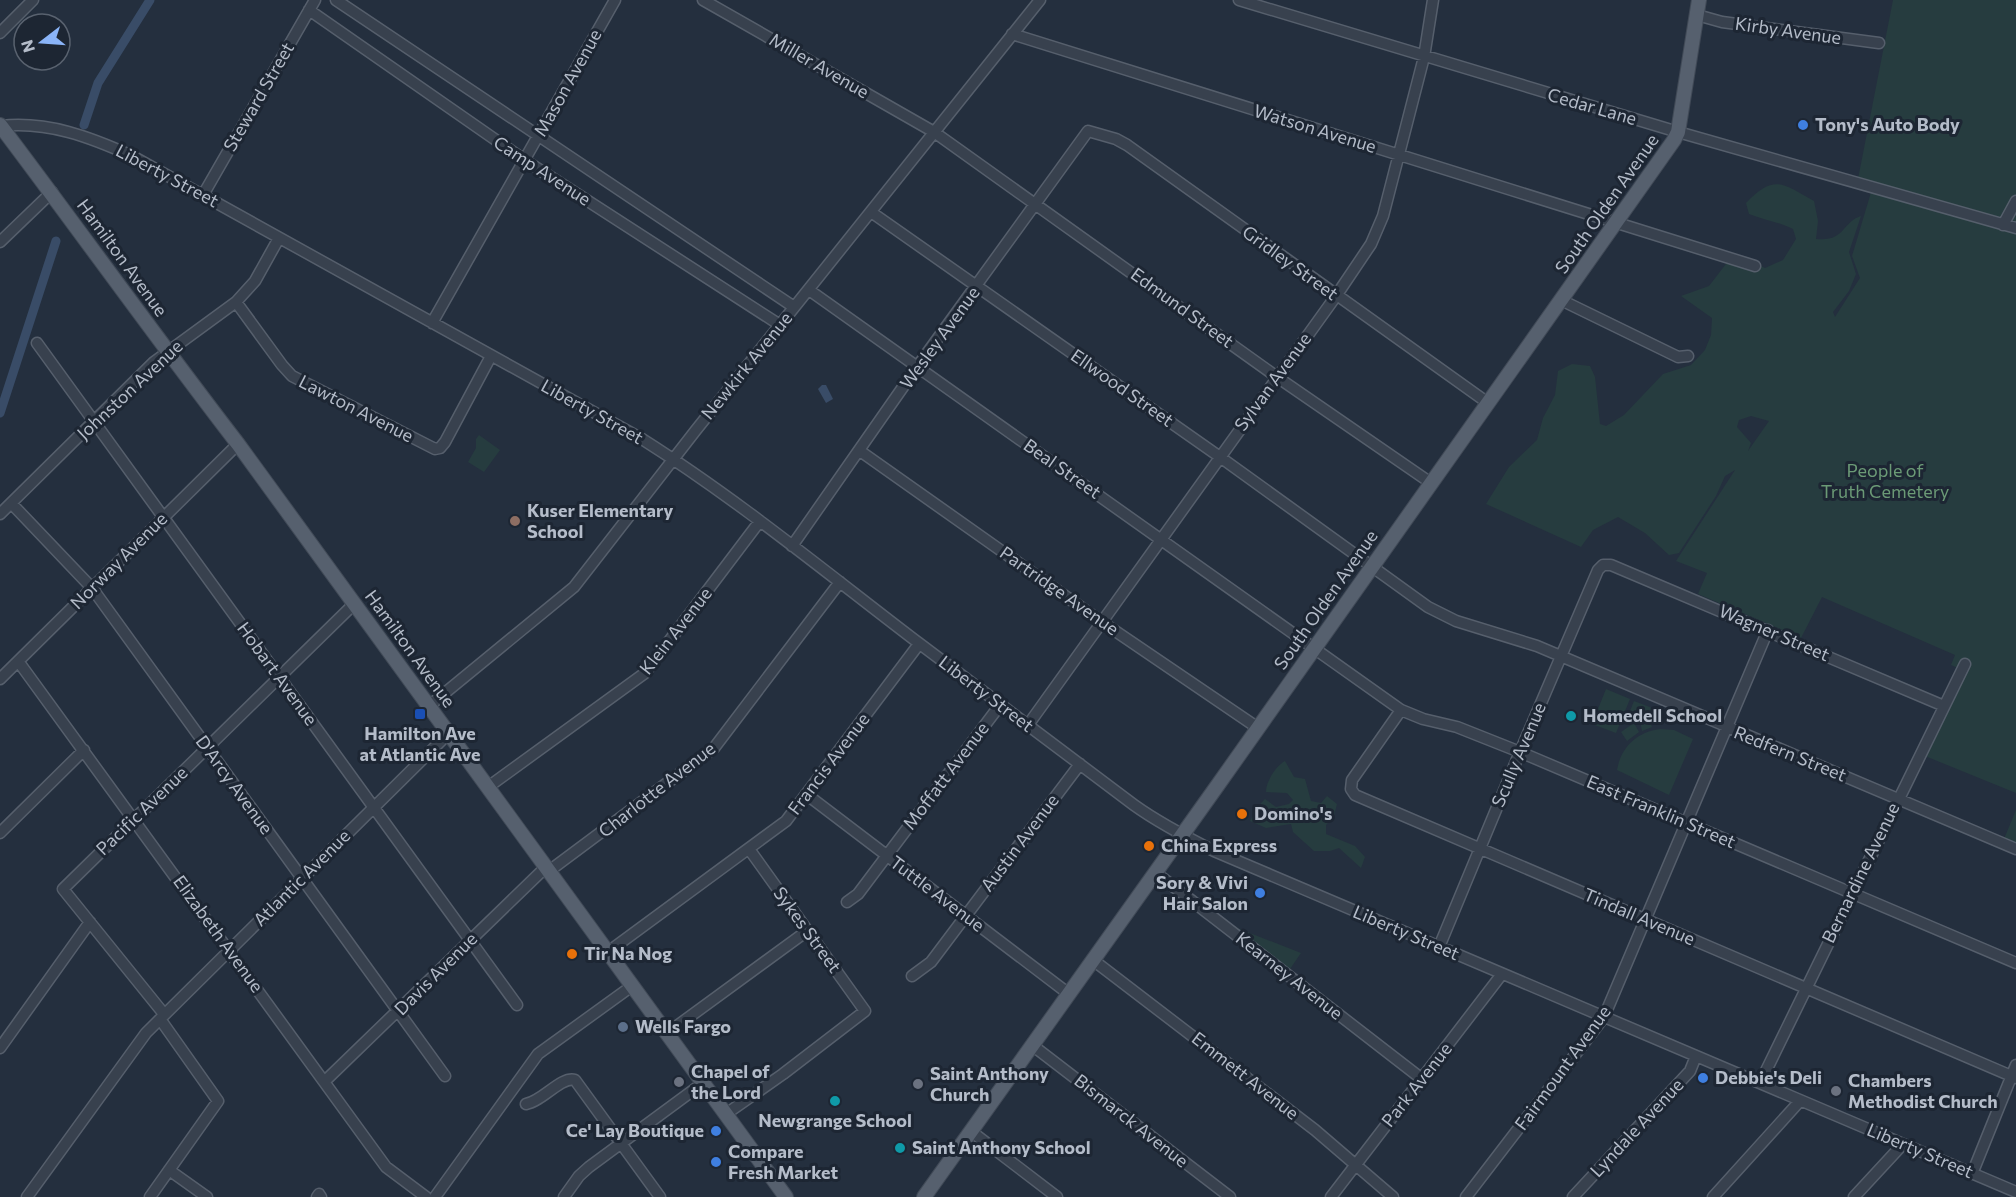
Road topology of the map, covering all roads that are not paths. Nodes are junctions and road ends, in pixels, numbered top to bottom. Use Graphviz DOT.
graph roads {
  1 [pos="33,0"];
  2 [pos="315,0"];
  3 [pos="336,0"];
  4 [pos="615,0"];
  5 [pos="703,0"];
  6 [pos="1040,0"];
  7 [pos="1239,0"];
  8 [pos="1433,0"];
  9 [pos="1699,0"];
  10 [pos="309,10"];
  11 [pos="1697,15"];
  12 [pos="0,33"];
  13 [pos="1012,34"];
  14 [pos="1879,43"];
  15 [pos="1424,57"];
  16 [pos="0,126"];
  17 [pos="1088,131"];
  18 [pos="934,132"];
  19 [pos="1678,132"];
  20 [pos="539,136"];
  21 [pos="1398,154"];
  22 [pos="525,161"];
  23 [pos="52,192"];
  24 [pos="203,195"];
  25 [pos="2016,201"];
  26 [pos="1036,203"];
  27 [pos="871,212"];
  28 [pos="1618,222"];
  29 [pos="2003,225"];
  30 [pos="2016,228"];
  31 [pos="279,238"];
  32 [pos="0,242"];
  33 [pos="1755,266"];
  34 [pos="977,287"];
  35 [pos="809,290"];
  36 [pos="1336,296"];
  37 [pos="1561,300"];
  38 [pos="236,302"];
  39 [pos="794,307"];
  40 [pos="432,323"];
  41 [pos="780,325"];
  42 [pos="38,343"];
  43 [pos="167,351"];
  44 [pos="491,356"];
  45 [pos="1688,356"];
  46 [pos="917,367"];
  47 [pos="1277,377"];
  48 [pos="1488,403"];
  49 [pos="94,421"];
  50 [pos="238,444"];
  51 [pos="860,451"];
  52 [pos="1220,457"];
  53 [pos="674,459"];
  54 [pos="1431,483"];
  55 [pos="11,503"];
  56 [pos="0,514"];
  57 [pos="164,518"];
  58 [pos="760,521"];
  59 [pos="1161,539"];
  60 [pos="792,546"];
  61 [pos="1603,565"];
  62 [pos="1372,566"];
  63 [pos="840,582"];
  64 [pos="92,588"];
  65 [pos="355,603"];
  66 [pos="1102,622"];
  67 [pos="1768,630"];
  68 [pos="919,644"];
  69 [pos="1315,648"];
  70 [pos="1561,657"];
  71 [pos="18,661"];
  72 [pos="1965,664"];
  73 [pos="279,677"];
  74 [pos="0,679"];
  75 [pos="1000,705"];
  76 [pos="429,706"];
  77 [pos="1944,706"];
  78 [pos="1401,710"];
  79 [pos="1028,725"];
  80 [pos="1258,728"];
  81 [pos="1727,728"];
  82 [pos="449,733"];
  83 [pos="207,748"];
  84 [pos="84,750"];
  85 [pos="1520,752"];
  86 [pos="1080,764"];
  87 [pos="488,787"];
  88 [pos="806,794"];
  89 [pos="1898,798"];
  90 [pos="374,807"];
  91 [pos="134,819"];
  92 [pos="1687,824"];
  93 [pos="0,833"];
  94 [pos="1183,835"];
  95 [pos="749,849"];
  96 [pos="1480,849"];
  97 [pos="2016,849"];
  98 [pos="886,855"];
  99 [pos="548,869"];
  100 [pos="1156,873"];
  101 [pos="302,879"];
  102 [pos="1851,893"];
  103 [pos="847,902"];
  104 [pos="965,916"];
  105 [pos="1645,920"];
  106 [pos="90,922"];
  107 [pos="807,931"];
  108 [pos="469,940"];
  109 [pos="1440,947"];
  110 [pos="229,950"];
  111 [pos="608,952"];
  112 [pos="1093,960"];
  113 [pos="2016,963"];
  114 [pos="1502,974"];
  115 [pos="912,976"];
  116 [pos="632,986"];
  117 [pos="1805,988"];
  118 [pos="1069,994"];
  119 [pos="517,1005"];
  120 [pos="398,1012"];
  121 [pos="162,1016"];
  122 [pos="1604,1017"];
  123 [pos="666,1034"];
  124 [pos="1032,1045"];
  125 [pos="0,1048"];
  126 [pos="1696,1056"];
  127 [pos="2016,1065"];
  128 [pos="445,1076"];
  129 [pos="2014,1077"];
  130 [pos="1422,1079"];
  131 [pos="325,1081"];
  132 [pos="703,1083"];
  133 [pos="1760,1083"];
  134 [pos="1800,1101"];
  135 [pos="526,1104"];
  136 [pos="726,1114"];
  137 [pos="972,1132"];
  138 [pos="620,1144"];
  139 [pos="1903,1144"];
  140 [pos="1356,1163"];
  141 [pos="169,1170"];
  142 [pos="1972,1174"];
  143 [pos="2003,1187"];
  144 [pos="2016,1192"];
  145 [pos="27,1197"];
  146 [pos="150,1197"];
  147 [pos="207,1197"];
  148 [pos="426,1197"];
  149 [pos="435,1197"];
  150 [pos="564,1197"];
  151 [pos="660,1197"];
  152 [pos="786,1197"];
  153 [pos="924,1197"];
  154 [pos="1057,1197"];
  155 [pos="1230,1197"];
  156 [pos="1331,1197"];
  157 [pos="1393,1197"];
  158 [pos="1466,1197"];
  159 [pos="1573,1197"];
  160 [pos="1713,1197"];
  161 [pos="1854,1197"];
  162 [pos="1997,1197"];
  1 -- 12 [label="street"];
  2 -- 10 [label="street, Steward Street"];
  3 -- 20 [label="street, Camp Avenue"];
  4 -- 20 [label="street, Mason Avenue"];
  5 -- 18 [label="street, Miller Avenue"];
  6 -- 13 [label="street, Newkirk Avenue"];
  7 -- 15 [label="street, Cedar Lane"];
  8 -- 15 [label="street, Sylvan Avenue"];
  9 -- 11 [label="main road, South Olden Avenue"];
  10 -- 22 [label="street, Camp Avenue"];
  10 -- 24 [label="street, Steward Street"];
  11 -- 14 [label="street, Kirby Avenue"];
  11 -- 19 [label="main road, South Olden Avenue"];
  13 -- 18 [label="street, Newkirk Avenue"];
  13 -- 21 [label="street, Watson Avenue"];
  15 -- 19 [label="street, Cedar Lane"];
  15 -- 21 [label="street, Sylvan Avenue"];
  16 -- 23 [label="main road, Hamilton Avenue"];
  16 -- 24 [label="street, Liberty Street"];
  17 -- 26 [label="street, Wesley Avenue"];
  17 -- 36 [label="street, Gridley Street"];
  18 -- 26 [label="street, Edmund Street"];
  18 -- 27 [label="street, Newkirk Avenue"];
  19 -- 28 [label="main road, South Olden Avenue"];
  19 -- 29 [label="street, Cedar Lane"];
  20 -- 22 [label="street, Mason Avenue"];
  20 -- 39 [label="street, Camp Avenue"];
  21 -- 28 [label="street, Watson Avenue"];
  21 -- 36 [label="street, Sylvan Avenue"];
  22 -- 40 [label="street, Mason Avenue"];
  22 -- 41 [label="street, Camp Avenue"];
  23 -- 32 [label="street"];
  23 -- 43 [label="main road, Hamilton Avenue"];
  24 -- 31 [label="street, Liberty Street"];
  25 -- 29 [label="street"];
  26 -- 34 [label="street, Wesley Avenue"];
  26 -- 47 [label="street, Edmund Street"];
  27 -- 34 [label="street, Ellwood Street"];
  27 -- 35 [label="street, Newkirk Avenue"];
  28 -- 33 [label="street, Watson Avenue"];
  28 -- 37 [label="main road, South Olden Avenue"];
  29 -- 30 [label="street, Cedar Lane"];
  31 -- 38 [label="street, Johnston Avenue"];
  31 -- 40 [label="street, Liberty Street"];
  34 -- 46 [label="street, Wesley Avenue"];
  34 -- 52 [label="street, Ellwood Street"];
  35 -- 39 [label="street, Newkirk Avenue"];
  35 -- 46 [label="street, Beal Street"];
  36 -- 47 [label="street, Sylvan Avenue"];
  36 -- 48 [label="street, Gridley Street"];
  37 -- 45 [label="street"];
  37 -- 48 [label="main road, South Olden Avenue"];
  38 -- 43 [label="street, Johnston Avenue"];
  38 -- 44 [label="street, Lawton Avenue"];
  39 -- 41 [label="street, Newkirk Avenue"];
  40 -- 44 [label="street, Liberty Street"];
  41 -- 53 [label="street, Newkirk Avenue"];
  42 -- 49 [label="street, Hobart Avenue"];
  43 -- 49 [label="street, Johnston Avenue"];
  43 -- 50 [label="main road, Hamilton Avenue"];
  44 -- 53 [label="street, Liberty Street"];
  46 -- 51 [label="street, Wesley Avenue"];
  46 -- 59 [label="street, Beal Street"];
  47 -- 52 [label="street, Sylvan Avenue"];
  47 -- 54 [label="street, Edmund Street"];
  48 -- 54 [label="main road, South Olden Avenue"];
  49 -- 55 [label="street, Johnston Avenue"];
  49 -- 57 [label="street, Hobart Avenue"];
  50 -- 57 [label="street, Norway Avenue"];
  50 -- 65 [label="main road, Hamilton Avenue"];
  51 -- 60 [label="street, Wesley Avenue"];
  51 -- 66 [label="street, Partridge Avenue"];
  52 -- 59 [label="street, Sylvan Avenue"];
  52 -- 62 [label="street, Ellwood Street"];
  53 -- 58 [label="street, Liberty Street"];
  53 -- 76 [label="street, Newkirk Avenue"];
  54 -- 62 [label="main road, South Olden Avenue"];
  55 -- 56 [label="street, Johnston Avenue"];
  55 -- 64 [label="street, D'Arcy Avenue"];
  57 -- 64 [label="street, Norway Avenue"];
  57 -- 73 [label="street, Hobart Avenue"];
  58 -- 60 [label="street, Liberty Street"];
  58 -- 87 [label="street, Klein Avenue"];
  59 -- 66 [label="street, Sylvan Avenue"];
  59 -- 69 [label="street, Beal Street"];
  60 -- 63 [label="street, Liberty Street"];
  61 -- 67 [label="street, Wagner Street"];
  61 -- 70 [label="street, Scully Avenue"];
  62 -- 69 [label="main road, South Olden Avenue"];
  62 -- 70 [label="street, Redfern Street"];
  63 -- 68 [label="street, Liberty Street"];
  63 -- 99 [label="street, Charlotte Avenue"];
  64 -- 71 [label="street, Norway Avenue"];
  64 -- 83 [label="street, D'Arcy Avenue"];
  65 -- 73 [label="street, Pacific Avenue"];
  65 -- 76 [label="main road, Hamilton Avenue"];
  66 -- 79 [label="street, Sylvan Avenue"];
  66 -- 80 [label="street, Partridge Avenue"];
  67 -- 77 [label="street, Wagner Street"];
  67 -- 81 [label="street, Fairmount Avenue"];
  68 -- 75 [label="street, Liberty Street"];
  68 -- 88 [label="street, Francis Avenue"];
  69 -- 78 [label="street, East Franklin Street"];
  69 -- 80 [label="main road, South Olden Avenue"];
  70 -- 81 [label="street, Redfern Street"];
  70 -- 85 [label="street, Scully Avenue"];
  71 -- 74 [label="street, Norway Avenue"];
  71 -- 84 [label="street, Elizabeth Avenue"];
  72 -- 77 [label="street, Bernardine Avenue"];
  73 -- 83 [label="street, Pacific Avenue"];
  73 -- 90 [label="street, Hobart Avenue"];
  75 -- 79 [label="street, Liberty Street"];
  75 -- 98 [label="street, Moffatt Avenue"];
  76 -- 82 [label="main road, Hamilton Avenue"];
  77 -- 89 [label="street, Bernardine Avenue"];
  78 -- 85 [label="street, East Franklin Street"];
  78 -- 96 [label="street, Tindall Avenue"];
  79 -- 86 [label="street, Liberty Street"];
  80 -- 94 [label="main road, South Olden Avenue"];
  81 -- 89 [label="street, Redfern Street"];
  81 -- 92 [label="street, Fairmount Avenue"];
  82 -- 87 [label="main road, Hamilton Avenue"];
  82 -- 90 [label="street, Atlantic Avenue"];
  83 -- 91 [label="street, Pacific Avenue"];
  83 -- 101 [label="street, D'Arcy Avenue"];
  84 -- 91 [label="street, Elizabeth Avenue"];
  84 -- 93 [label="street"];
  85 -- 92 [label="street, East Franklin Street"];
  85 -- 96 [label="street, Scully Avenue"];
  86 -- 94 [label="street, Liberty Street"];
  86 -- 104 [label="street, Austin Avenue"];
  87 -- 99 [label="main road, Hamilton Avenue"];
  88 -- 95 [label="street, Francis Avenue"];
  88 -- 98 [label="street, Tuttle Avenue"];
  89 -- 97 [label="street, Redfern Street"];
  89 -- 102 [label="street, Bernardine Avenue"];
  90 -- 101 [label="street, Atlantic Avenue"];
  90 -- 108 [label="street, Hobart Avenue"];
  91 -- 106 [label="street, Pacific Avenue"];
  91 -- 110 [label="street, Elizabeth Avenue"];
  92 -- 102 [label="street, East Franklin Street"];
  92 -- 105 [label="street, Fairmount Avenue"];
  94 -- 100 [label="main road, South Olden Avenue"];
  94 -- 109 [label="street, Liberty Street"];
  95 -- 107 [label="street, Sykes Street"];
  95 -- 111 [label="street, Francis Avenue"];
  96 -- 105 [label="street, Tindall Avenue"];
  96 -- 109 [label="street, Scully Avenue"];
  98 -- 103 [label="street, Moffatt Avenue"];
  98 -- 104 [label="street, Tuttle Avenue"];
  99 -- 108 [label="street, Davis Avenue"];
  99 -- 111 [label="main road, Hamilton Avenue"];
  100 -- 112 [label="main road, South Olden Avenue"];
  100 -- 130 [label="street, Kearney Avenue"];
  101 -- 110 [label="street, Atlantic Avenue"];
  101 -- 120 [label="street, D'Arcy Avenue"];
  102 -- 113 [label="street, East Franklin Street"];
  102 -- 117 [label="street, Bernardine Avenue"];
  104 -- 115 [label="street, Austin Avenue"];
  104 -- 118 [label="street, Tuttle Avenue"];
  105 -- 117 [label="street, Tindall Avenue"];
  105 -- 122 [label="street, Fairmount Avenue"];
  106 -- 121 [label="street"];
  106 -- 125 [label="street"];
  107 -- 123 [label="street"];
  107 -- 136 [label="street, Sykes Street"];
  108 -- 119 [label="street, Hobart Avenue"];
  108 -- 120 [label="street, Davis Avenue"];
  109 -- 114 [label="street, Liberty Street"];
  110 -- 121 [label="street, Atlantic Avenue"];
  110 -- 131 [label="street, Elizabeth Avenue"];
  111 -- 116 [label="main road, Hamilton Avenue"];
  112 -- 118 [label="main road, South Olden Avenue"];
  112 -- 140 [label="street, Emmett Avenue"];
  114 -- 122 [label="street, Liberty Street"];
  114 -- 130 [label="street, Park Avenue"];
  116 -- 123 [label="main road, Hamilton Avenue"];
  116 -- 149 [label="street"];
  117 -- 129 [label="street, Tindall Avenue"];
  117 -- 133 [label="street, Bernardine Avenue"];
  118 -- 124 [label="main road, South Olden Avenue"];
  120 -- 128 [label="street, D'Arcy Avenue"];
  120 -- 131 [label="street, Davis Avenue"];
  121 -- 141 [label="street"];
  121 -- 145 [label="street, Atlantic Avenue"];
  122 -- 126 [label="street, Liberty Street"];
  122 -- 158 [label="street, Fairmount Avenue"];
  123 -- 132 [label="main road, Hamilton Avenue"];
  124 -- 137 [label="main road, South Olden Avenue"];
  124 -- 155 [label="street, Bismarck Avenue"];
  126 -- 133 [label="street, Liberty Street"];
  126 -- 159 [label="street, Lyndale Avenue"];
  127 -- 129 [label="street"];
  129 -- 142 [label="street"];
  130 -- 140 [label="street, Park Avenue"];
  131 -- 148 [label="street, Elizabeth Avenue"];
  132 -- 136 [label="main road, Hamilton Avenue"];
  132 -- 138 [label="street"];
  133 -- 134 [label="street, Liberty Street"];
  134 -- 139 [label="street, Liberty Street"];
  134 -- 160 [label="street"];
  135 -- 138 [label="street"];
  136 -- 152 [label="main road, Hamilton Avenue"];
  137 -- 153 [label="main road, South Olden Avenue"];
  137 -- 154 [label="street"];
  138 -- 150 [label="street"];
  138 -- 151 [label="street"];
  139 -- 142 [label="street, Liberty Street"];
  139 -- 161 [label="street"];
  140 -- 156 [label="street, Park Avenue"];
  140 -- 157 [label="street, Emmett Avenue"];
  141 -- 146 [label="street"];
  141 -- 147 [label="street"];
  142 -- 143 [label="street, Liberty Street"];
  143 -- 144 [label="street, Liberty Street"];
  143 -- 162 [label="street"];
}
